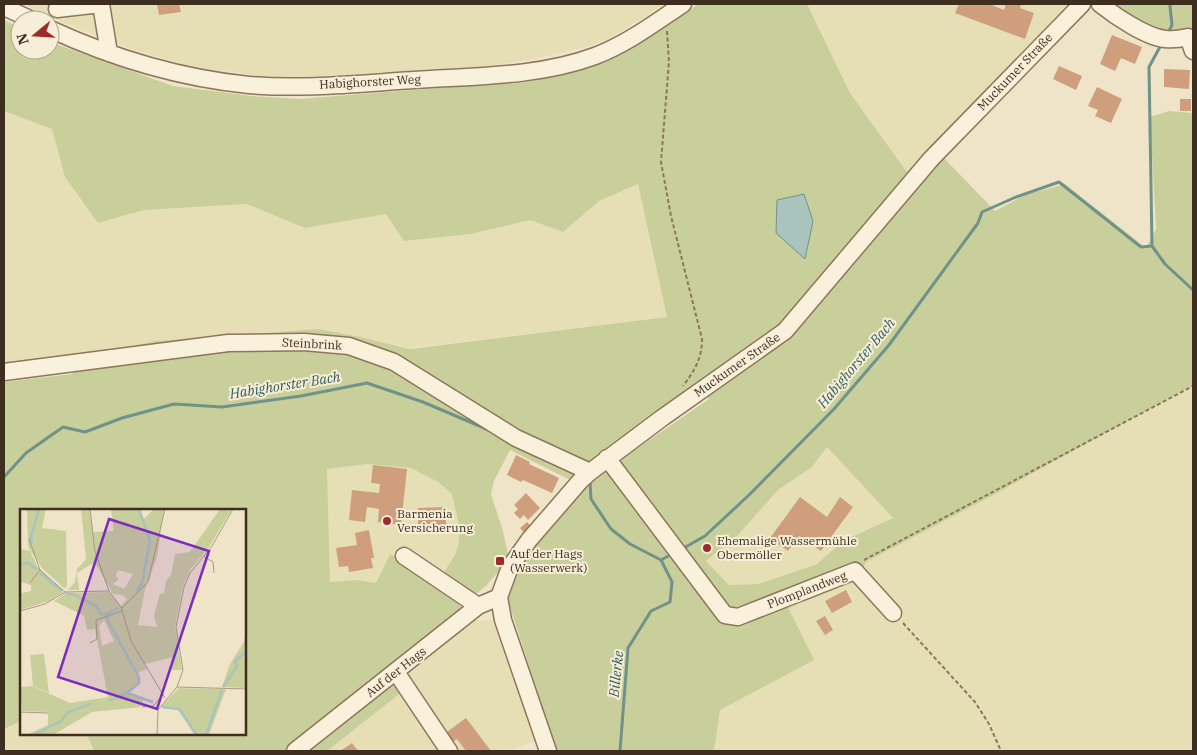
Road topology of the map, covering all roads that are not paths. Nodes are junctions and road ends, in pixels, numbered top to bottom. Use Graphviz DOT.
graph roads {
  1 [pos="683,4"];
  2 [pos="1082,4"];
  3 [pos="1100,4"];
  4 [pos="57,6"];
  5 [pos="60,32"];
  6 [pos="1192,40"];
  7 [pos="109,53"];
  8 [pos="4,372"];
  9 [pos="606,458"];
  10 [pos="590,472"];
  11 [pos="404,556"];
  12 [pos="499,597"];
  13 [pos="478,606"];
  14 [pos="893,613"];
  15 [pos="396,672"];
  16 [pos="295,751"];
  17 [pos="449,751"];
  18 [pos="548,751"];
  1 -- 7 [label="street, Habighorster Weg"];
  2 -- 9 [label="street, Muckumer Straße"];
  3 -- 6 [label="street"];
  4 -- 7 [label="street"];
  5 -- 7 [label="street, Habighorster Weg"];
  8 -- 10 [label="street, Steinbrink"];
  9 -- 10 [label="street, Muckumer Straße"];
  9 -- 14 [label="street, Plomplandweg"];
  10 -- 12 [label="street, Muckumer Straße"];
  11 -- 13 [label="street"];
  12 -- 13 [label="street, Auf der Hags"];
  12 -- 18 [label="street"];
  13 -- 15 [label="street, Auf der Hags"];
  15 -- 16 [label="street, Auf der Hags"];
  15 -- 17 [label="street"];
}
